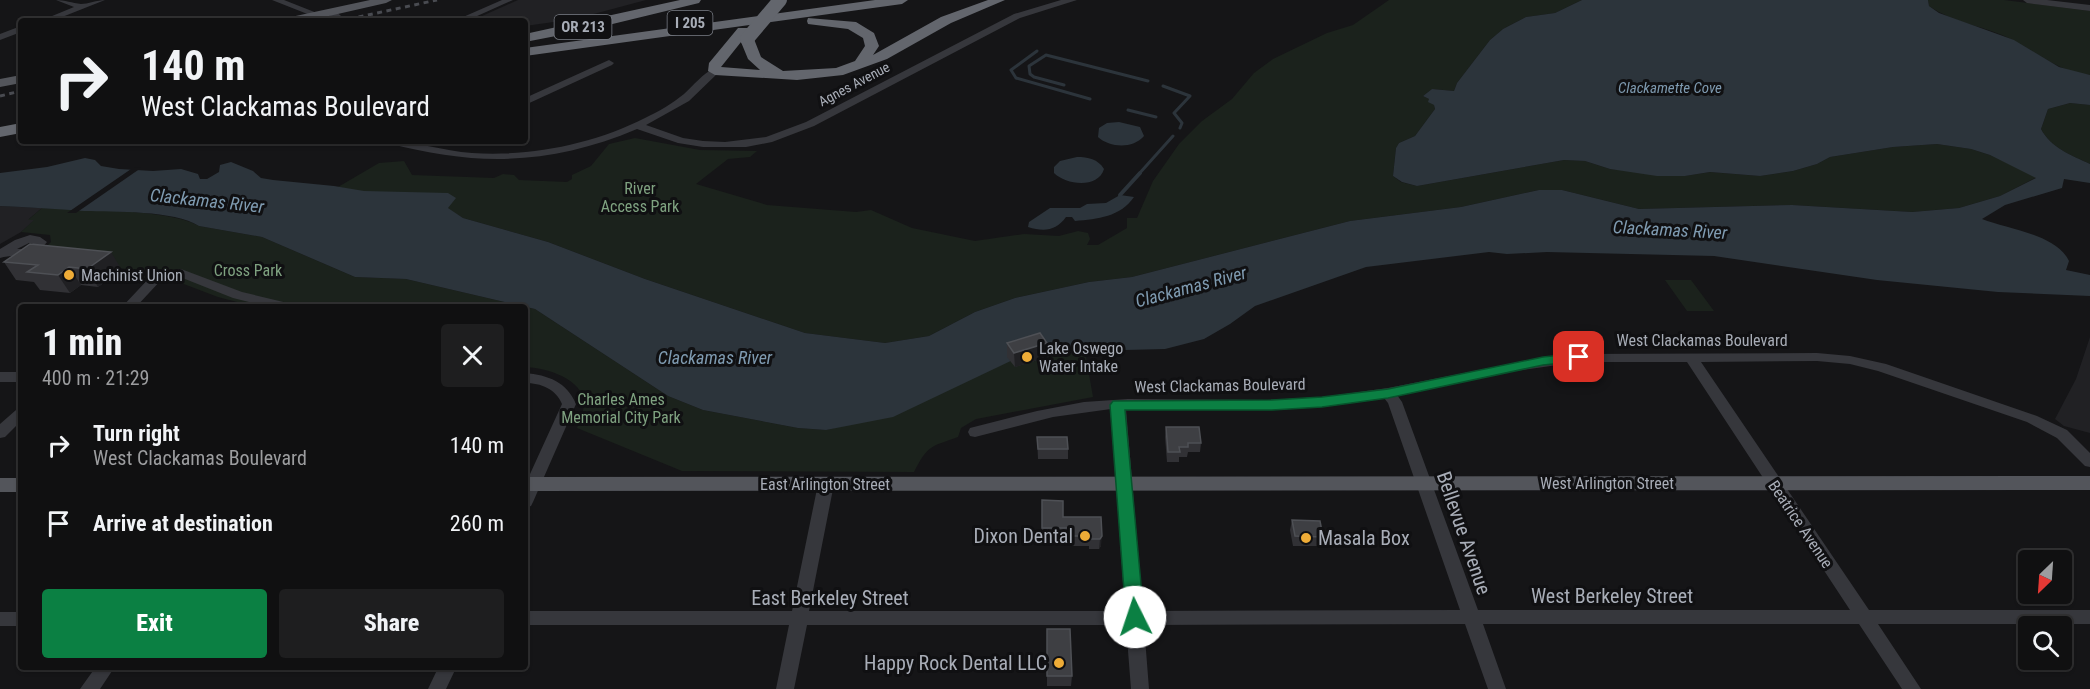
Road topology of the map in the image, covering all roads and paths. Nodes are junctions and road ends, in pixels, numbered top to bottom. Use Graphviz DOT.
graph roads {
  1 [pos="60,0"];
  2 [pos="101,0"];
  3 [pos="278,0"];
  4 [pos="386,0"];
  5 [pos="509,0"];
  6 [pos="695,0"];
  7 [pos="770,0"];
  8 [pos="780,0"];
  9 [pos="854,0"];
  10 [pos="902,0"];
  11 [pos="999,0"];
  12 [pos="1073,0"];
  13 [pos="2027,0"];
  14 [pos="83,7"];
  15 [pos="298,7"];
  16 [pos="2090,8"];
  17 [pos="331,12"];
  18 [pos="318,15"];
  19 [pos="52,18"];
  20 [pos="294,18"];
  21 [pos="304,18"];
  22 [pos="339,18"];
  23 [pos="465,18"];
  24 [pos="18,30"];
  25 [pos="0,37"];
  26 [pos="528,37"];
  27 [pos="634,38"];
  28 [pos="741,40"];
  29 [pos="528,46"];
  30 [pos="528,52"];
  31 [pos="609,63"];
  32 [pos="859,65"];
  33 [pos="715,71"];
  34 [pos="787,75"];
  35 [pos="18,80"];
  36 [pos="0,83"];
  37 [pos="528,101"];
  38 [pos="18,120"];
  39 [pos="0,123"];
  40 [pos="639,126"];
  41 [pos="18,129"];
  42 [pos="0,132"];
  43 [pos="403,144"];
  44 [pos="437,144"];
  45 [pos="426,150"];
  46 [pos="131,304"];
  47 [pos="275,304"];
  48 [pos="1691,358"];
  49 [pos="0,377"];
  50 [pos="18,377"];
  51 [pos="528,379"];
  52 [pos="1388,393"];
  53 [pos="1118,405"];
  54 [pos="18,416"];
  55 [pos="975,432"];
  56 [pos="0,434"];
  57 [pos="2090,462"];
  58 [pos="1424,483"];
  59 [pos="1773,483"];
  60 [pos="2090,483"];
  61 [pos="826,484"];
  62 [pos="1124,484"];
  63 [pos="0,485"];
  64 [pos="18,485"];
  65 [pos="528,490"];
  66 [pos="1470,616"];
  67 [pos="1135,617"];
  68 [pos="2090,617"];
  69 [pos="528,618"];
  70 [pos="1864,618"];
  71 [pos="0,619"];
  72 [pos="18,619"];
  73 [pos="800,619"];
  74 [pos="103,670"];
  75 [pos="446,670"];
  76 [pos="89,689"];
  77 [pos="437,689"];
  78 [pos="785,689"];
  79 [pos="1140,689"];
  80 [pos="1497,689"];
  81 [pos="1912,689"];
  1 -- 14 [label="street"];
  2 -- 14 [label="street"];
  3 -- 15 [label="street"];
  4 -- 17 [label="main road"];
  5 -- 23 [label="street"];
  6 -- 26 [label="highway, OR 213"];
  7 -- 28 [label="highway"];
  8 -- 28 [label="highway, bridge"];
  9 -- 29 [label="highway, I 205"];
  10 -- 27 [label="highway, I 205"];
  11 -- 32 [label="highway"];
  12 -- 40 [label="street, Agnes Avenue"];
  13 -- 16 [label="street"];
  14 -- 19 [label="street"];
  15 -- 18 [label="street"];
  15 -- 20 [label="main road"];
  17 -- 18 [label="main road"];
  17 -- 22 [label="street"];
  18 -- 21 [label="main road"];
  24 -- 25 [label="street"];
  27 -- 30 [label="highway, I 205"];
  27 -- 32 [label="highway, OR 213"];
  28 -- 33 [label="highway"];
  28 -- 34 [label="highway"];
  31 -- 37 [label="street"];
  32 -- 34 [label="highway"];
  33 -- 34 [label="highway"];
  33 -- 40 [label="street"];
  35 -- 36 [label="main road"];
  38 -- 39 [label="highway"];
  40 -- 45 [label="street"];
  41 -- 42 [label="highway"];
  43 -- 45 [label="street"];
  44 -- 45 [label="street"];
  46 -- 47 [label="street"];
  48 -- 52 [label="street, West Clackamas Boulevard"];
  48 -- 57 [label="street, West Clackamas Boulevard"];
  48 -- 59 [label="street, Beatrice Avenue"];
  49 -- 50 [label="street"];
  51 -- 65 [label="street"];
  52 -- 53 [label="street, West Clackamas Boulevard"];
  52 -- 58 [label="street, Bellevue Avenue"];
  53 -- 55 [label="street, West Clackamas Boulevard"];
  53 -- 62 [label="street"];
  54 -- 56 [label="street"];
  58 -- 59 [label="main road, West Arlington Street"];
  58 -- 62 [label="main road, West Arlington Street"];
  58 -- 66 [label="street, Bellevue Avenue"];
  59 -- 60 [label="main road, West Arlington Street"];
  59 -- 70 [label="street, Beatrice Avenue"];
  61 -- 62 [label="main road, East Arlington Street"];
  61 -- 65 [label="main road, East Arlington Street"];
  61 -- 73 [label="street"];
  62 -- 67 [label="street"];
  63 -- 64 [label="main road"];
  66 -- 67 [label="street, West Berkeley Street"];
  66 -- 70 [label="street, West Berkeley Street"];
  66 -- 80 [label="street, Bellevue Avenue"];
  67 -- 73 [label="street, East Berkeley Street"];
  67 -- 79 [label="street"];
  68 -- 70 [label="street, West Berkeley Street"];
  69 -- 73 [label="street, East Berkeley Street"];
  70 -- 81 [label="street, Beatrice Avenue"];
  71 -- 72 [label="street"];
  73 -- 78 [label="street"];
  74 -- 76 [label="street"];
  75 -- 77 [label="street"];
}
